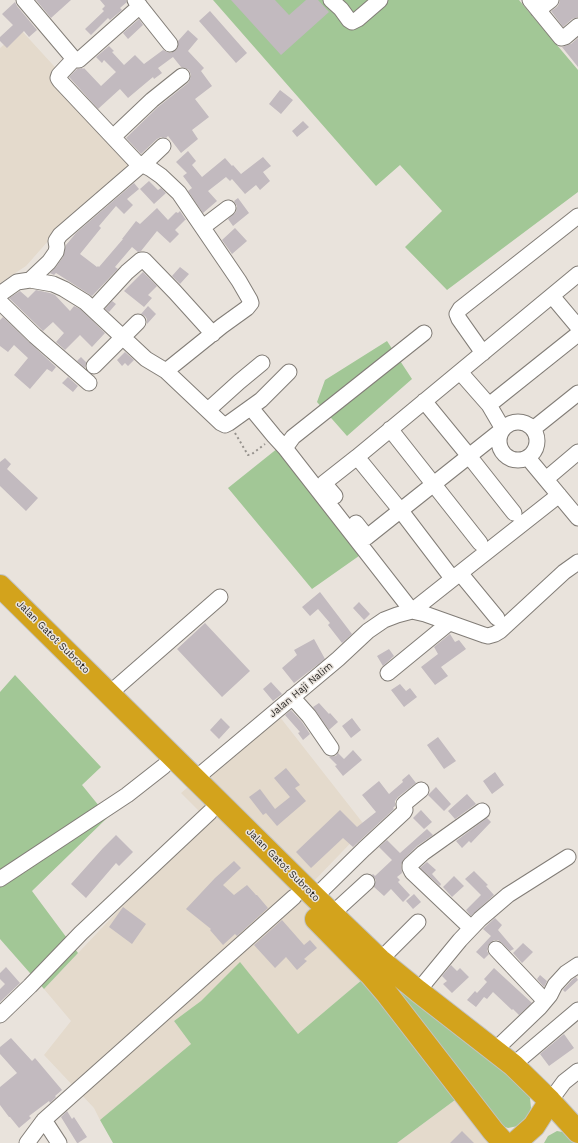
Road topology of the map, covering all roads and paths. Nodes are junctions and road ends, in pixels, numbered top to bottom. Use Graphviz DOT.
graph roads {
  1 [pos="24,0"];
  2 [pos="331,0"];
  3 [pos="380,0"];
  4 [pos="551,0"];
  5 [pos="138,3"];
  6 [pos="534,5"];
  7 [pos="578,27"];
  8 [pos="170,44"];
  9 [pos="74,59"];
  10 [pos="182,76"];
  11 [pos="113,137"];
  12 [pos="163,146"];
  13 [pos="142,166"];
  14 [pos="228,208"];
  15 [pos="578,216"];
  16 [pos="204,227"];
  17 [pos="578,274"];
  18 [pos="30,280"];
  19 [pos="0,294"];
  20 [pos="552,296"];
  21 [pos="0,302"];
  22 [pos="92,309"];
  23 [pos="138,322"];
  24 [pos="578,327"];
  25 [pos="424,333"];
  26 [pos="213,334"];
  27 [pos="578,334"];
  28 [pos="123,338"];
  29 [pos="483,353"];
  30 [pos="262,363"];
  31 [pos="94,366"];
  32 [pos="166,371"];
  33 [pos="289,372"];
  34 [pos="460,372"];
  35 [pos="89,383"];
  36 [pos="578,392"];
  37 [pos="424,401"];
  38 [pos="489,405"];
  39 [pos="251,408"];
  40 [pos="208,410"];
  41 [pos="229,423"];
  42 [pos="390,429"];
  43 [pos="503,429"];
  44 [pos="534,429"];
  45 [pos="274,436"];
  46 [pos="285,448"];
  47 [pos="578,452"];
  48 [pos="469,456"];
  49 [pos="356,457"];
  50 [pos="528,458"];
  51 [pos="546,479"];
  52 [pos="434,484"];
  53 [pos="559,495"];
  54 [pos="401,511"];
  55 [pos="514,513"];
  56 [pos="577,514"];
  57 [pos="480,542"];
  58 [pos="578,550"];
  59 [pos="576,567"];
  60 [pos="556,569"];
  61 [pos="456,576"];
  62 [pos="0,586"];
  63 [pos="220,597"];
  64 [pos="0,603"];
  65 [pos="412,611"];
  66 [pos="497,618"];
  67 [pos="449,623"];
  68 [pos="388,673"];
  69 [pos="110,693"];
  70 [pos="292,697"];
  71 [pos="331,748"];
  72 [pos="164,766"];
  73 [pos="195,779"];
  74 [pos="421,790"];
  75 [pos="482,811"];
  76 [pos="210,812"];
  77 [pos="568,857"];
  78 [pos="0,879"];
  79 [pos="367,882"];
  80 [pos="305,897"];
  81 [pos="332,914"];
  82 [pos="418,922"];
  83 [pos="471,928"];
  84 [pos="496,949"];
  85 [pos="380,960"];
  86 [pos="578,965"];
  87 [pos="418,992"];
  88 [pos="545,1001"];
  89 [pos="578,1010"];
  90 [pos="0,1016"];
  91 [pos="495,1050"];
  92 [pos="513,1065"];
  93 [pos="578,1071"];
  94 [pos="550,1101"];
  95 [pos="44,1120"];
  96 [pos="578,1132"];
  97 [pos="27,1143"];
  98 [pos="59,1143"];
  99 [pos="504,1143"];
  100 [pos="515,1143"];
  1 -- 9 [label="street"];
  2 -- 3 [label="street"];
  4 -- 6 [label="street"];
  5 -- 8 [label="street"];
  5 -- 9 [label="street"];
  6 -- 7 [label="street"];
  9 -- 11 [label="street"];
  10 -- 11 [label="street"];
  11 -- 13 [label="street"];
  12 -- 13 [label="street"];
  13 -- 16 [label="street"];
  13 -- 18 [label="street"];
  14 -- 16 [label="street"];
  15 -- 29 [label="street"];
  16 -- 26 [label="street"];
  17 -- 20 [label="street"];
  18 -- 19 [label="street"];
  18 -- 22 [label="street"];
  20 -- 24 [label="street"];
  20 -- 29 [label="street"];
  21 -- 35 [label="street"];
  22 -- 26 [label="street"];
  22 -- 28 [label="street"];
  23 -- 28 [label="street"];
  25 -- 46 [label="street"];
  26 -- 32 [label="street"];
  27 -- 38 [label="street"];
  28 -- 31 [label="street"];
  28 -- 32 [label="street"];
  29 -- 34 [label="street"];
  30 -- 40 [label="street"];
  32 -- 40 [label="street"];
  33 -- 39 [label="street"];
  34 -- 37 [label="street"];
  34 -- 38 [label="street"];
  36 -- 44 [label="street"];
  37 -- 42 [label="street"];
  37 -- 48 [label="street"];
  38 -- 43 [label="street"];
  39 -- 41 [label="street"];
  39 -- 45 [label="street"];
  40 -- 41 [label="street"];
  41 -- 45 [label="path"];
  42 -- 49 [label="street"];
  42 -- 52 [label="street"];
  43 -- 44 [label="street"];
  43 -- 48 [label="street"];
  43 -- 50 [label="street"];
  44 -- 50 [label="street"];
  45 -- 46 [label="street"];
  46 -- 65 [label="street"];
  47 -- 51 [label="street"];
  48 -- 52 [label="street"];
  48 -- 55 [label="street"];
  49 -- 54 [label="street"];
  49 -- 54 [label="street"];
  50 -- 51 [label="street"];
  51 -- 53 [label="street"];
  52 -- 54 [label="street"];
  52 -- 57 [label="street"];
  53 -- 56 [label="street"];
  53 -- 61 [label="street"];
  54 -- 61 [label="street"];
  58 -- 60 [label="street"];
  59 -- 67 [label="street"];
  61 -- 65 [label="street"];
  61 -- 66 [label="street"];
  62 -- 69 [label="highway, Jalan Gatot Subroto"];
  63 -- 69 [label="street"];
  64 -- 72 [label="highway, Jalan Gatot Subroto"];
  65 -- 67 [label="street"];
  65 -- 70 [label="street, Jalan Haji Nalim"];
  67 -- 68 [label="street"];
  69 -- 73 [label="highway, Jalan Gatot Subroto"];
  70 -- 71 [label="street"];
  70 -- 73 [label="street, Jalan Haji Nalim"];
  72 -- 76 [label="highway, Jalan Gatot Subroto"];
  72 -- 78 [label="street"];
  73 -- 80 [label="highway, Jalan Gatot Subroto"];
  74 -- 80 [label="street"];
  75 -- 83 [label="street"];
  76 -- 80 [label="highway, Jalan Gatot Subroto"];
  76 -- 90 [label="street"];
  77 -- 83 [label="street"];
  79 -- 81 [label="street"];
  80 -- 81 [label="highway, Jalan Gatot Subroto"];
  80 -- 95 [label="street"];
  80 -- 99 [label="highway, Jalan Gatot Subroto"];
  81 -- 85 [label="highway, Jalan Gatot Subroto"];
  82 -- 85 [label="street"];
  83 -- 87 [label="street"];
  84 -- 88 [label="street"];
  85 -- 87 [label="highway, Jalan Gatot Subroto"];
  86 -- 88 [label="street"];
  87 -- 91 [label="highway, Jalan Gatot Subroto"];
  88 -- 91 [label="street"];
  89 -- 92 [label="street"];
  91 -- 92 [label="highway, Jalan Gatot Subroto"];
  92 -- 94 [label="highway, Jalan Gatot Subroto"];
  93 -- 94 [label="street"];
  94 -- 96 [label="highway, Jalan Gatot Subroto"];
  94 -- 100 [label="highway"];
  95 -- 97 [label="street"];
  95 -- 98 [label="street"];
}
